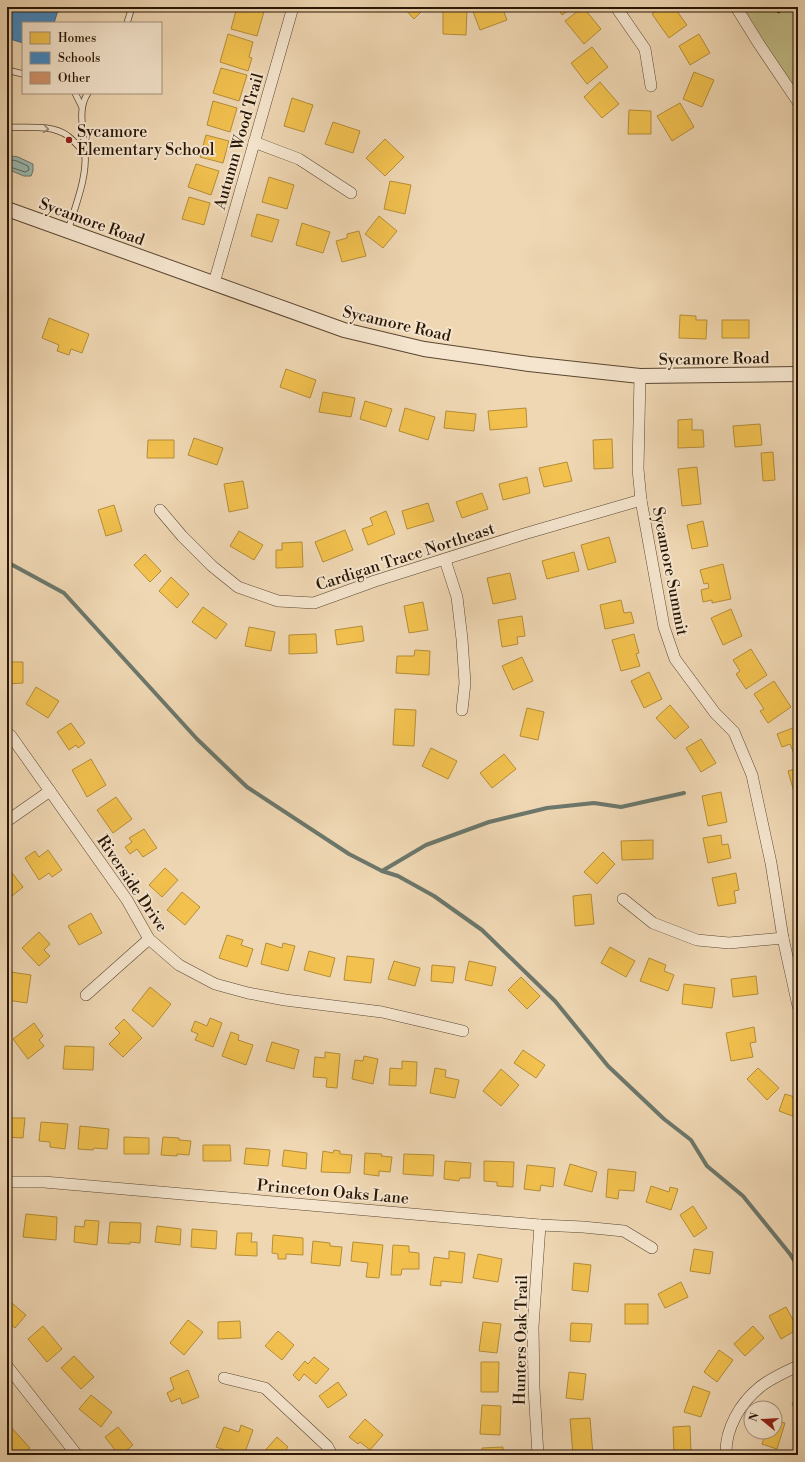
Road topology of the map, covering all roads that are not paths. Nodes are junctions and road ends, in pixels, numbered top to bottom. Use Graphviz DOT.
graph roads {
  1 [pos="132,7"];
  2 [pos="293,7"];
  3 [pos="616,7"];
  4 [pos="736,7"];
  5 [pos="127,22"];
  6 [pos="7,70"];
  7 [pos="22,74"];
  8 [pos="651,86"];
  9 [pos="76,94"];
  10 [pos="88,94"];
  11 [pos="798,102"];
  12 [pos="82,107"];
  13 [pos="7,127"];
  14 [pos="254,142"];
  15 [pos="86,154"];
  16 [pos="351,193"];
  17 [pos="7,209"];
  18 [pos="68,231"];
  19 [pos="214,283"];
  20 [pos="798,374"];
  21 [pos="640,376"];
  22 [pos="641,500"];
  23 [pos="160,510"];
  24 [pos="445,560"];
  25 [pos="462,710"];
  26 [pos="7,732"];
  27 [pos="50,790"];
  28 [pos="7,822"];
  29 [pos="623,899"];
  30 [pos="783,938"];
  31 [pos="149,939"];
  32 [pos="86,995"];
  33 [pos="798,1006"];
  34 [pos="463,1031"];
  35 [pos="7,1182"];
  36 [pos="540,1225"];
  37 [pos="652,1248"];
  38 [pos="7,1366"];
  39 [pos="798,1366"];
  40 [pos="224,1378"];
  41 [pos="77,1455"];
  42 [pos="332,1455"];
  43 [pos="538,1455"];
  44 [pos="726,1455"];
  1 -- 5 [label="lane"];
  2 -- 14 [label="street, Autumn Wood Trail"];
  3 -- 8 [label="street"];
  4 -- 11 [label="street"];
  6 -- 7 [label="lane"];
  9 -- 12 [label="lane"];
  10 -- 12 [label="lane"];
  12 -- 15 [label="lane"];
  13 -- 15 [label="lane, one-way"];
  14 -- 16 [label="street"];
  14 -- 19 [label="street, Autumn Wood Trail"];
  15 -- 18 [label="lane"];
  17 -- 18 [label="street, Sycamore Road"];
  18 -- 19 [label="street, Sycamore Road"];
  19 -- 21 [label="street, Sycamore Road"];
  20 -- 21 [label="street, Sycamore Road"];
  21 -- 22 [label="street, Sycamore Summit"];
  22 -- 24 [label="street, Cardigan Trace Northeast"];
  22 -- 30 [label="street, Sycamore Summit"];
  23 -- 24 [label="street, Cardigan Trace Northeast"];
  24 -- 25 [label="street"];
  26 -- 27 [label="street, Riverside Drive"];
  27 -- 28 [label="street"];
  27 -- 31 [label="street, Riverside Drive"];
  29 -- 30 [label="street"];
  30 -- 33 [label="street, Sycamore Summit"];
  31 -- 32 [label="street"];
  31 -- 34 [label="street, Riverside Drive"];
  35 -- 36 [label="street, Princeton Oaks Lane"];
  36 -- 37 [label="street, Princeton Oaks Lane"];
  36 -- 43 [label="street, Hunters Oak Trail"];
  38 -- 41 [label="street"];
  39 -- 44 [label="street"];
  40 -- 42 [label="street"];
}
